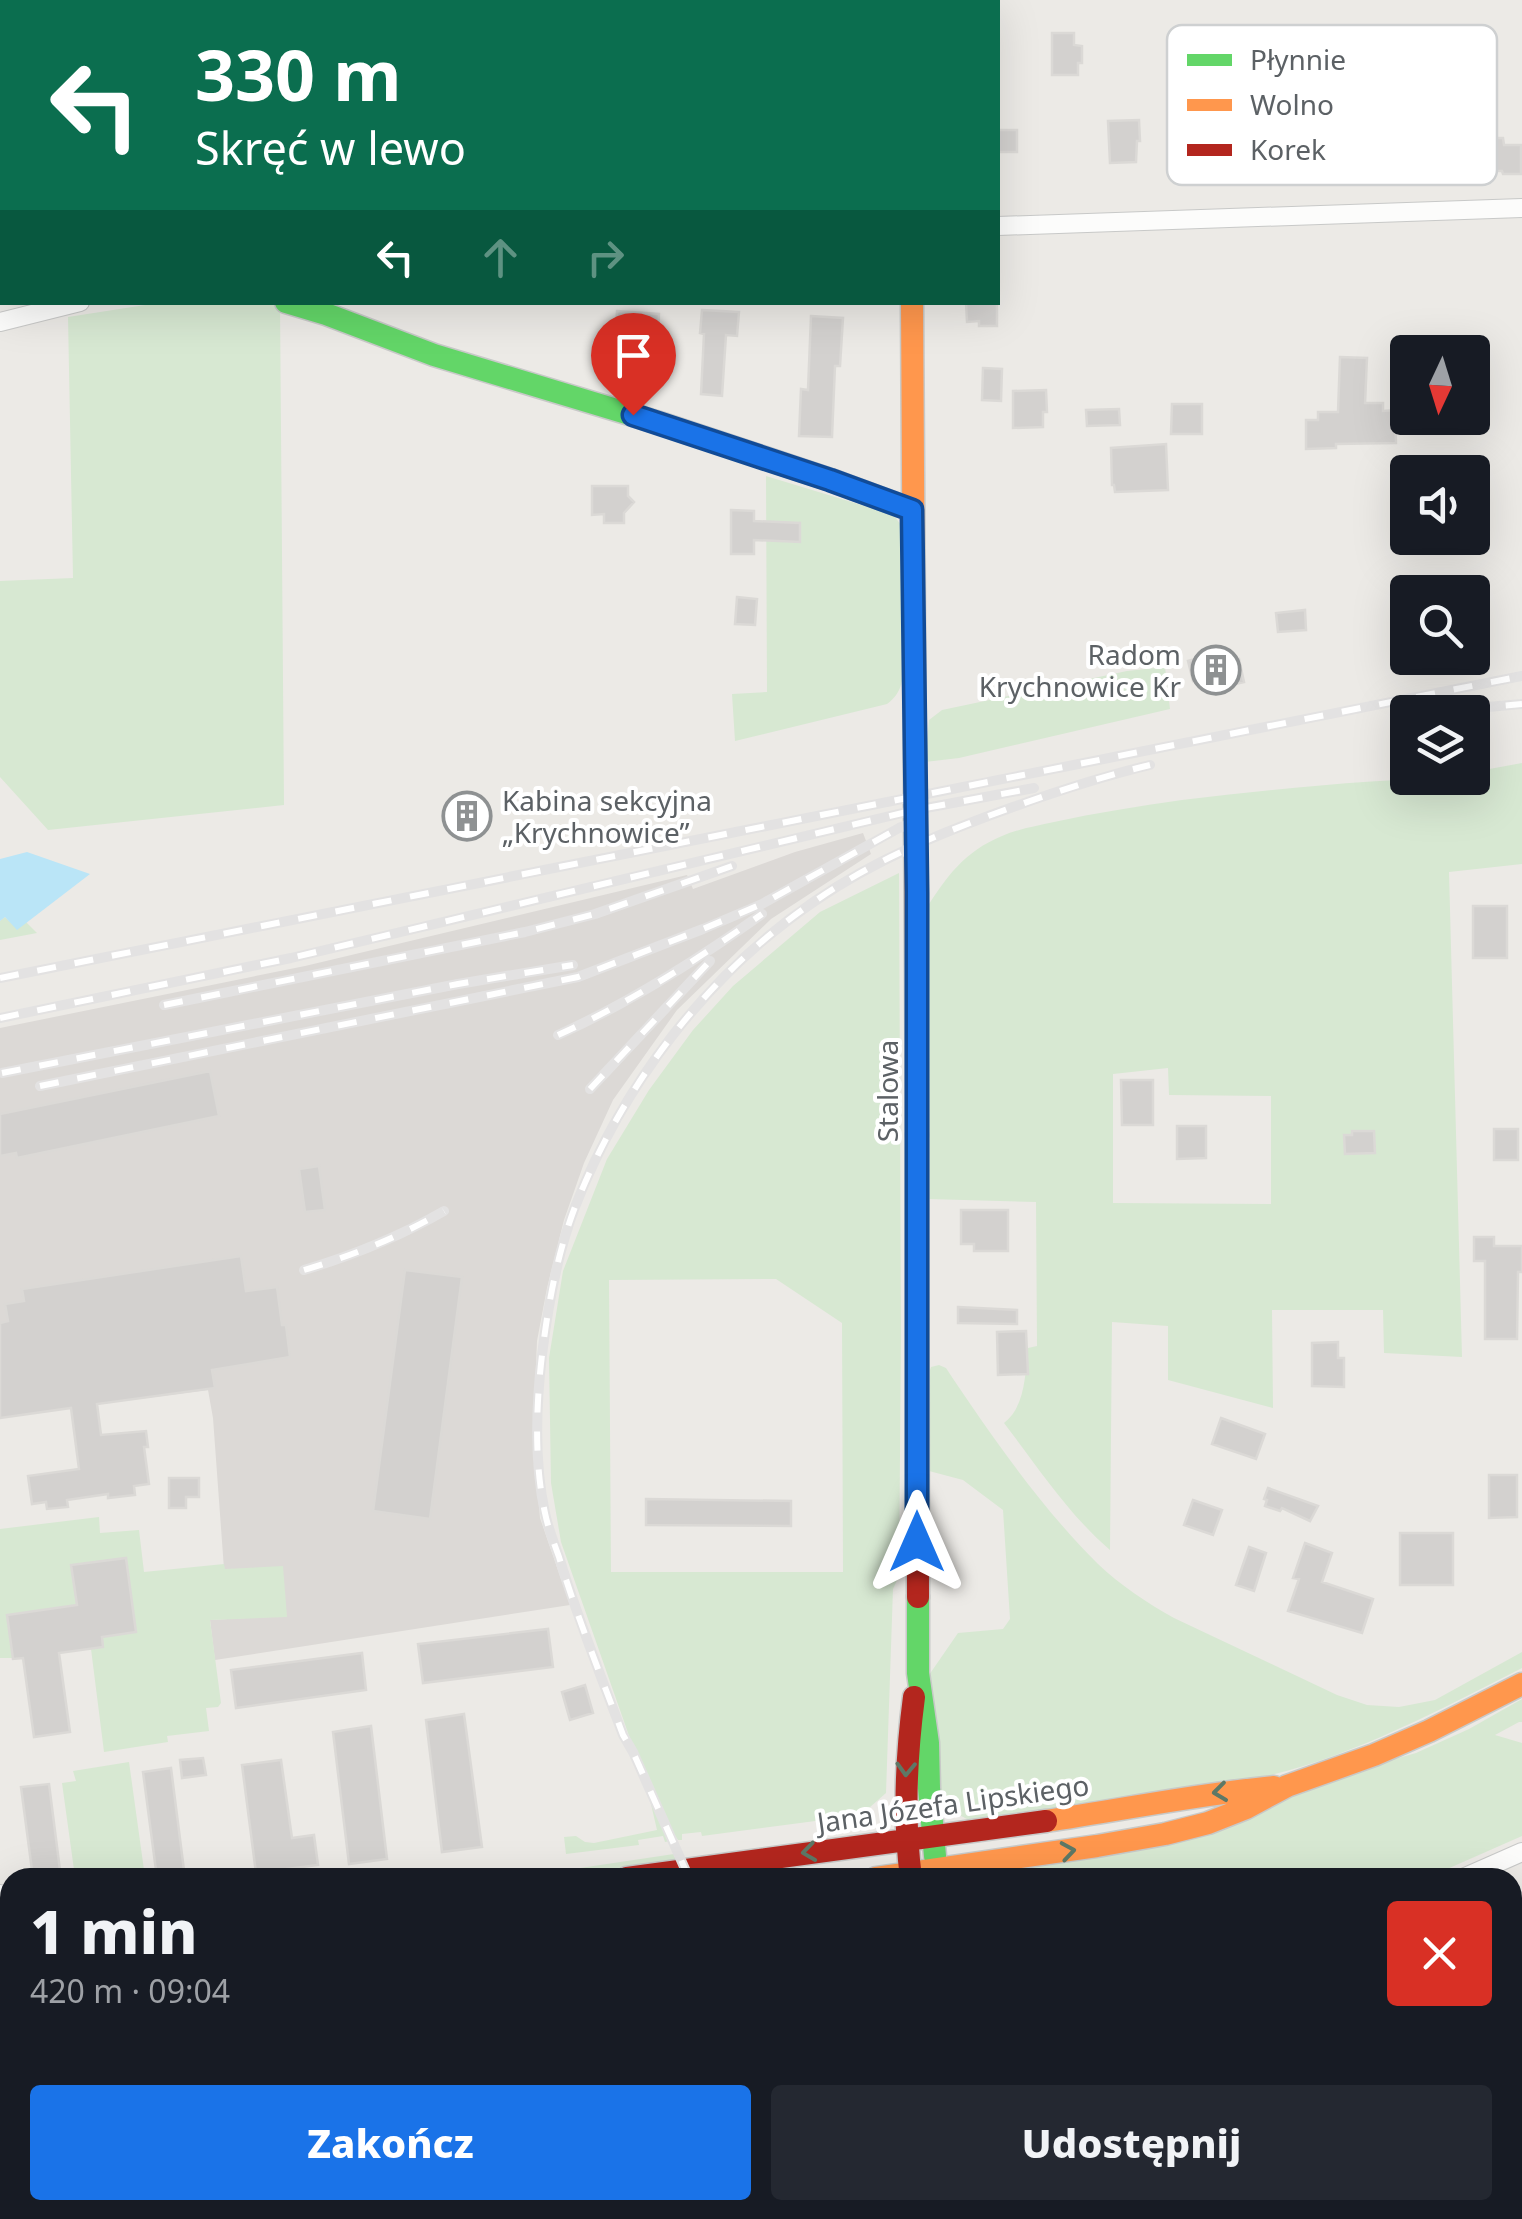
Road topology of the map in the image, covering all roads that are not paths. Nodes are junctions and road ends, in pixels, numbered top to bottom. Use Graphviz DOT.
graph roads {
  1 [pos="1522,208"];
  2 [pos="1000,226"];
  3 [pos="68,305"];
  4 [pos="296,305"];
  5 [pos="912,305"];
  6 [pos="0,322"];
  7 [pos="912,510"];
  8 [pos="918,1672"];
  9 [pos="1522,1684"];
  10 [pos="1287,1786"];
  11 [pos="934,1837"];
  12 [pos="906,1840"];
  13 [pos="1522,1852"];
  14 [pos="700,1868"];
  15 [pos="910,1868"];
  16 [pos="937,1868"];
  17 [pos="967,1868"];
  18 [pos="1486,1868"];
  1 -- 2 [label="street"];
  3 -- 6 [label="street"];
  4 -- 7 [label="street"];
  5 -- 7 [label="street, Stalowa"];
  7 -- 8 [label="street, Stalowa"];
  8 -- 11 [label="street, Stalowa"];
  8 -- 12 [label="street, Stalowa, one-way"];
  9 -- 10 [label="street, Jana Józefa Lipskiego"];
  10 -- 11 [label="street, Jana Józefa Lipskiego, one-way"];
  17 -- 10 [label="street, Jana Józefa Lipskiego, one-way"];
  11 -- 12 [label="street, Jana Józefa Lipskiego"];
  11 -- 16 [label="street, Stalowa"];
  12 -- 14 [label="street, Jana Józefa Lipskiego, one-way"];
  12 -- 15 [label="street, Stalowa"];
  13 -- 18 [label="street"];
}
